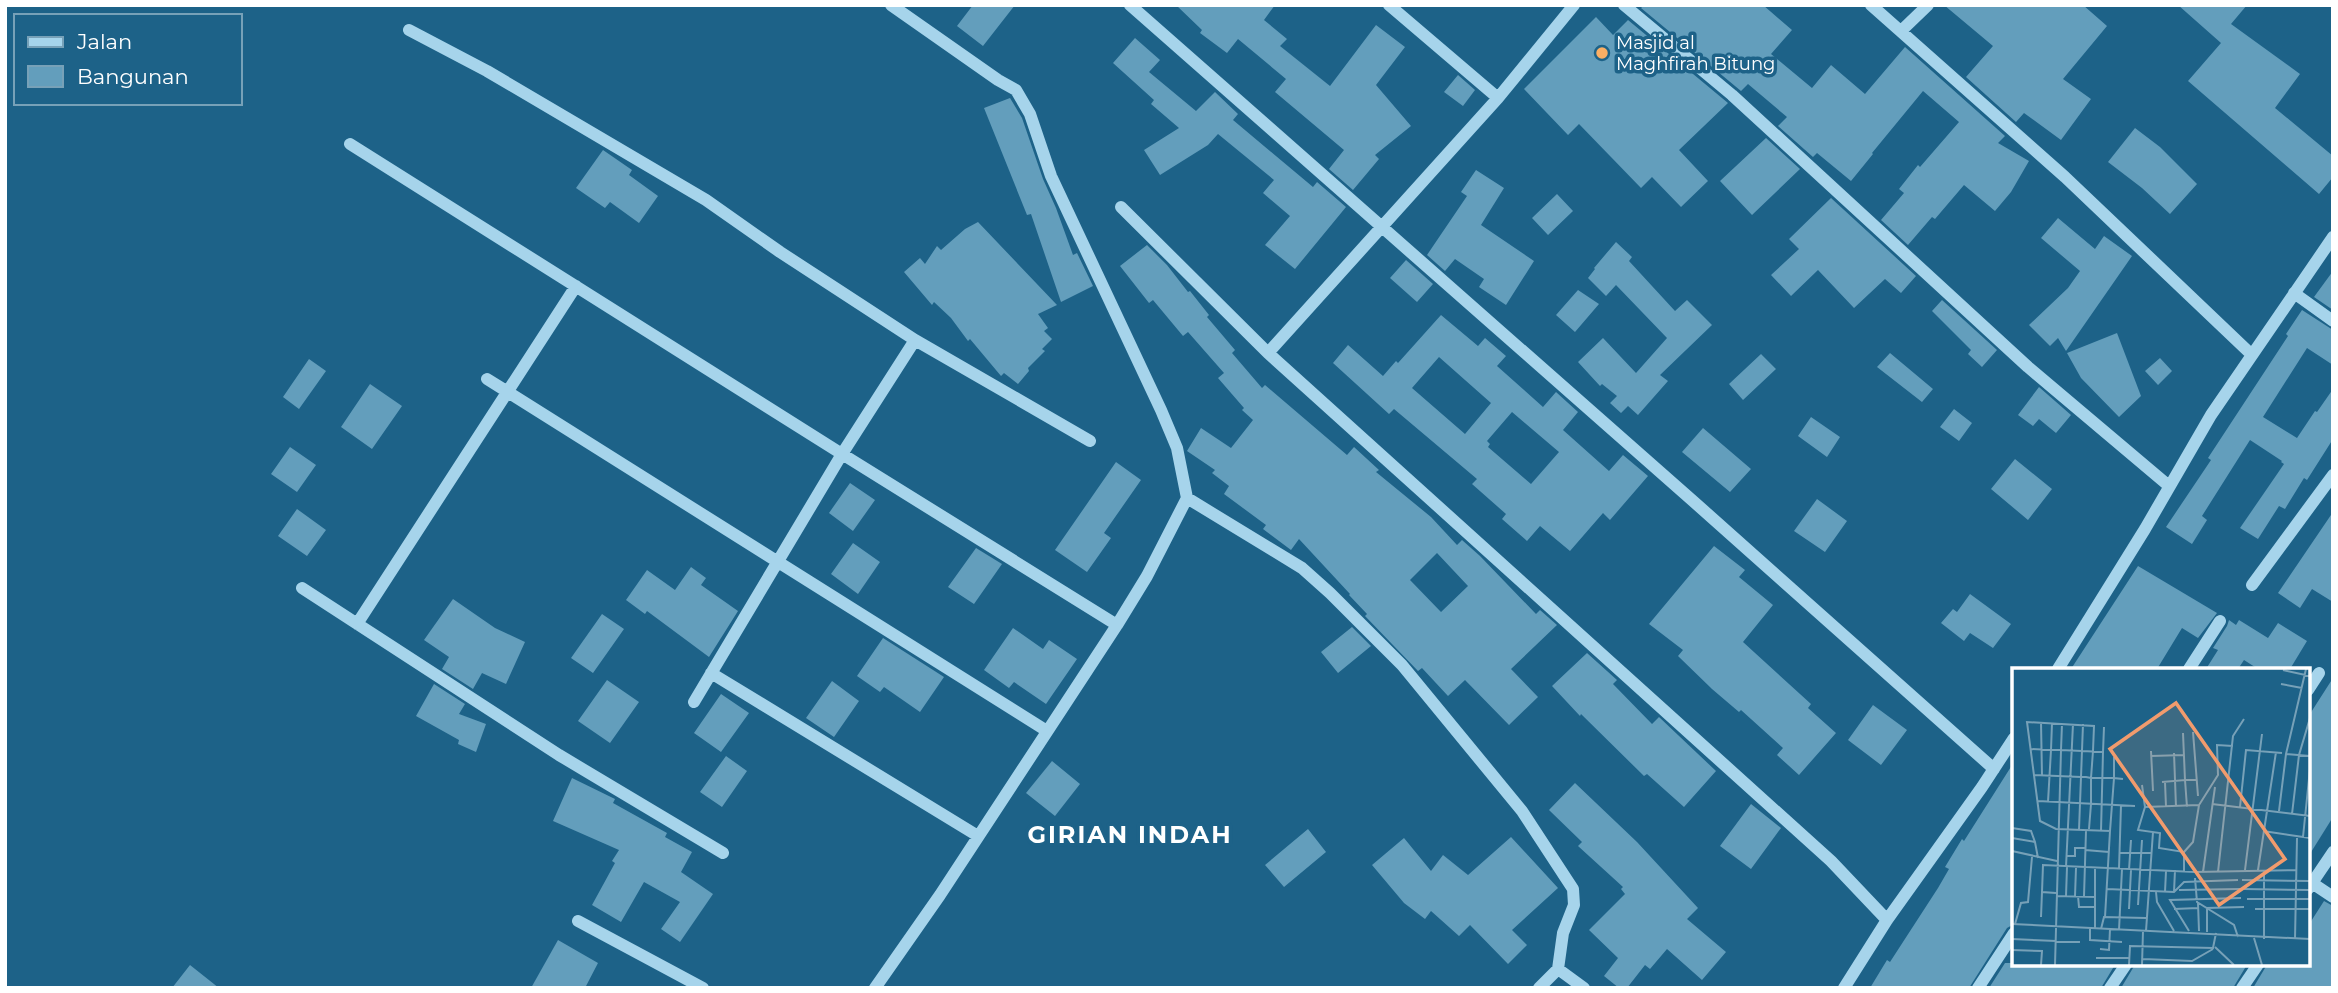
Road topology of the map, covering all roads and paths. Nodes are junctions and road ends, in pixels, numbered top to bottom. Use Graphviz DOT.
graph roads {
  1 [pos="891,5"];
  2 [pos="1130,5"];
  3 [pos="1390,5"];
  4 [pos="1574,5"];
  5 [pos="1624,5"];
  6 [pos="1871,5"];
  7 [pos="1928,5"];
  8 [pos="408,30"];
  9 [pos="1901,31"];
  10 [pos="1498,98"];
  11 [pos="350,144"];
  12 [pos="1121,207"];
  13 [pos="1380,227"];
  14 [pos="2333,237"];
  15 [pos="576,286"];
  16 [pos="2294,293"];
  17 [pos="2333,321"];
  18 [pos="915,340"];
  19 [pos="1268,353"];
  20 [pos="2252,355"];
  21 [pos="487,379"];
  22 [pos="506,392"];
  23 [pos="1090,441"];
  24 [pos="842,454"];
  25 [pos="2333,475"];
  26 [pos="2169,486"];
  27 [pos="1187,498"];
  28 [pos="776,562"];
  29 [pos="2252,585"];
  30 [pos="302,588"];
  31 [pos="2220,621"];
  32 [pos="357,624"];
  33 [pos="1117,625"];
  34 [pos="2059,668"];
  35 [pos="2190,668"];
  36 [pos="711,673"];
  37 [pos="2319,673"];
  38 [pos="2310,687"];
  39 [pos="694,702"];
  40 [pos="1047,731"];
  41 [pos="2012,741"];
  42 [pos="1994,769"];
  43 [pos="978,836"];
  44 [pos="2333,852"];
  45 [pos="723,853"];
  46 [pos="2310,886"];
  47 [pos="2333,897"];
  48 [pos="1887,920"];
  49 [pos="579,921"];
  50 [pos="2012,936"];
  51 [pos="2126,965"];
  52 [pos="2258,965"];
  53 [pos="1558,969"];
  54 [pos="704,988"];
  55 [pos="874,988"];
  56 [pos="1539,988"];
  57 [pos="1584,988"];
  58 [pos="1844,988"];
  59 [pos="1979,988"];
  60 [pos="2110,988"];
  61 [pos="2242,988"];
  1 -- 27 [label="street"];
  2 -- 13 [label="street"];
  3 -- 10 [label="street"];
  4 -- 10 [label="street"];
  5 -- 26 [label="street"];
  6 -- 9 [label="street"];
  7 -- 9 [label="street"];
  8 -- 18 [label="street"];
  9 -- 20 [label="street"];
  10 -- 13 [label="street"];
  11 -- 15 [label="street"];
  12 -- 19 [label="street"];
  13 -- 19 [label="street"];
  13 -- 42 [label="street"];
  14 -- 16 [label="street"];
  15 -- 22 [label="street"];
  15 -- 24 [label="street"];
  16 -- 17 [label="street"];
  16 -- 20 [label="street"];
  18 -- 23 [label="street"];
  18 -- 24 [label="street"];
  19 -- 48 [label="street"];
  20 -- 26 [label="street"];
  21 -- 22 [label="street"];
  22 -- 28 [label="street"];
  22 -- 32 [label="street"];
  24 -- 28 [label="street"];
  24 -- 33 [label="street"];
  25 -- 29 [label="street"];
  26 -- 34 [label="street"];
  27 -- 33 [label="street"];
  27 -- 53 [label="street"];
  28 -- 36 [label="street"];
  28 -- 40 [label="street"];
  30 -- 32 [label="street"];
  31 -- 35 [label="street"];
  32 -- 45 [label="street"];
  33 -- 40 [label="street"];
  36 -- 39 [label="street"];
  36 -- 43 [label="street"];
  37 -- 38 [label="street"];
  40 -- 43 [label="street"];
  41 -- 42 [label="street"];
  42 -- 48 [label="street"];
  43 -- 55 [label="street"];
  44 -- 46 [label="street"];
  46 -- 47 [label="street"];
  48 -- 58 [label="street"];
  49 -- 54 [label="street"];
  50 -- 59 [label="street"];
  51 -- 60 [label="street"];
  52 -- 61 [label="street"];
  53 -- 56 [label="street"];
  53 -- 57 [label="street"];
}
